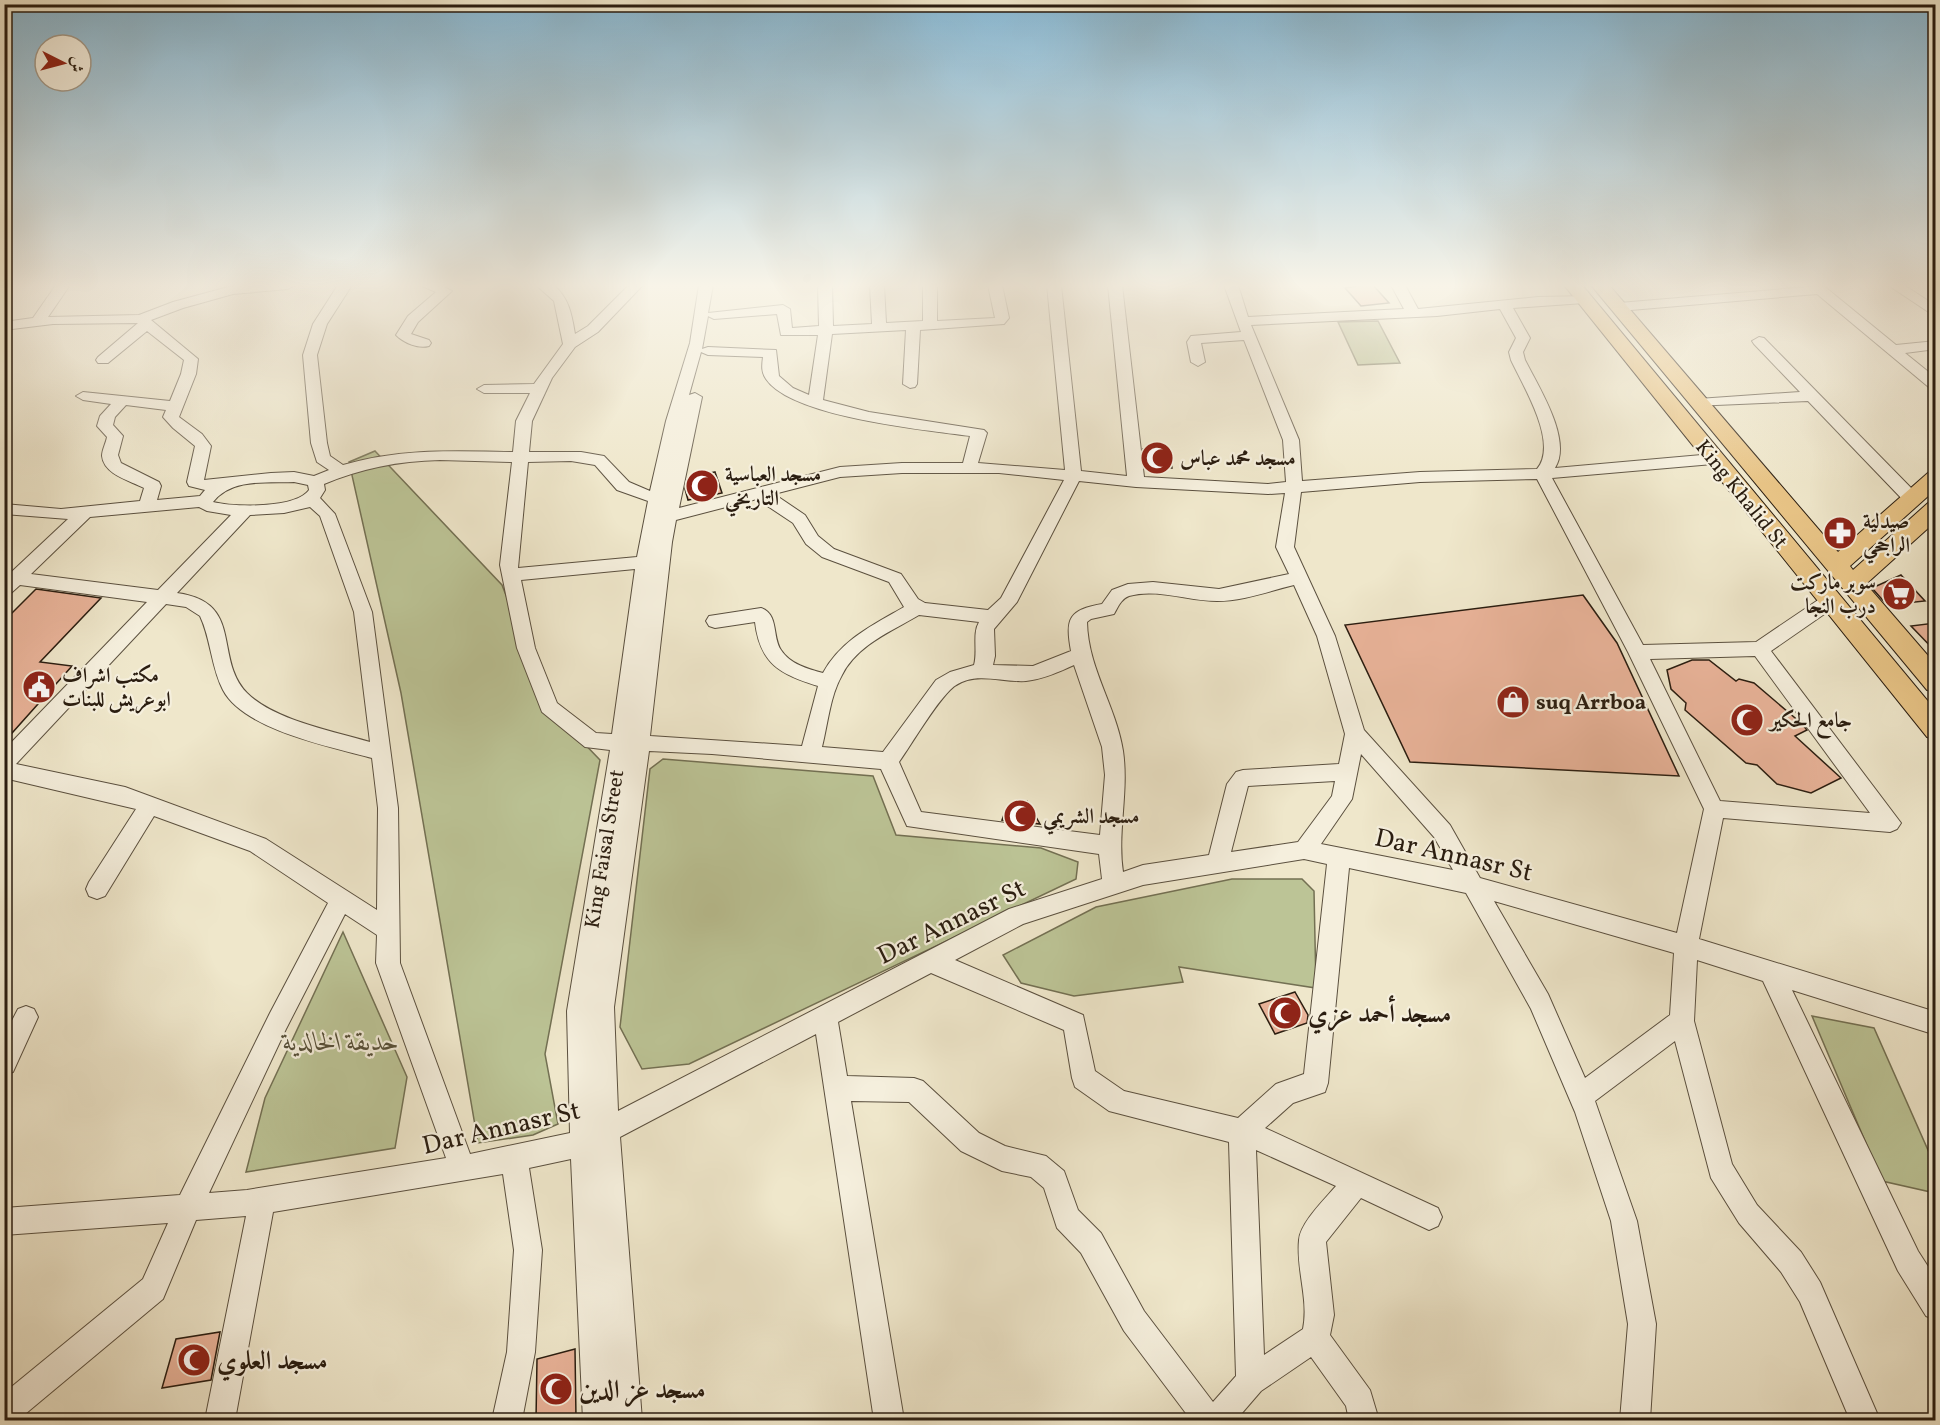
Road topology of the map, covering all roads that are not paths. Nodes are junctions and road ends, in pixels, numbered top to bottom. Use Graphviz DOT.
graph roads {
  1 [pos="708,351"];
  2 [pos="112,352"];
  3 [pos="183,352"];
  4 [pos="311,352"];
  5 [pos="564,352"];
  6 [pos="694,352"];
  7 [pos="724,352"];
  8 [pos="823,352"];
  9 [pos="912,352"];
  10 [pos="1061,352"];
  11 [pos="1122,352"];
  12 [pos="1196,352"];
  13 [pos="1255,352"];
  14 [pos="1516,352"];
  15 [pos="1632,352"];
  16 [pos="1656,352"];
  17 [pos="1769,352"];
  18 [pos="1894,352"];
  19 [pos="103,360"];
  20 [pos="1198,362"];
  21 [pos="910,384"];
  22 [pos="1935,386"];
  23 [pos="540,388"];
  24 [pos="484,389"];
  25 [pos="83,396"];
  26 [pos="1812,396"];
  27 [pos="122,401"];
  28 [pos="815,402"];
  29 [pos="1698,403"];
  30 [pos="174,406"];
  31 [pos="519,457"];
  32 [pos="1713,459"];
  33 [pos="969,468"];
  34 [pos="340,470"];
  35 [pos="1542,474"];
  36 [pos="1074,476"];
  37 [pos="1935,477"];
  38 [pos="1136,482"];
  39 [pos="226,483"];
  40 [pos="1294,487"];
  41 [pos="313,490"];
  42 [pos="760,493"];
  43 [pos="657,497"];
  44 [pos="1911,498"];
  45 [pos="205,501"];
  46 [pos="147,506"];
  47 [pos="1935,507"];
  48 [pos="4,509"];
  49 [pos="246,509"];
  50 [pos="85,512"];
  51 [pos="669,516"];
  52 [pos="644,562"];
  53 [pos="1836,566"];
  54 [pos="511,574"];
  55 [pos="1300,578"];
  56 [pos="11,584"];
  57 [pos="1852,584"];
  58 [pos="164,596"];
  59 [pos="1830,601"];
  60 [pos="918,607"];
  61 [pos="992,617"];
  62 [pos="715,621"];
  63 [pos="1760,649"];
  64 [pos="1637,652"];
  65 [pos="1081,654"];
  66 [pos="982,670"];
  67 [pos="829,682"];
  68 [pos="1935,683"];
  69 [pos="1935,730"];
  70 [pos="1355,734"];
  71 [pos="630,743"];
  72 [pos="381,753"];
  73 [pos="810,755"];
  74 [pos="888,762"];
  75 [pos="4,764"];
  76 [pos="4,770"];
  77 [pos="1348,771"];
  78 [pos="150,805"];
  79 [pos="1714,809"];
  80 [pos="1110,846"];
  81 [pos="1304,850"];
  82 [pos="1339,857"];
  83 [pos="1218,863"];
  84 [pos="1114,885"];
  85 [pos="1473,885"];
  86 [pos="97,889"];
  87 [pos="341,899"];
  88 [pos="388,930"];
  89 [pos="1686,946"];
  90 [pos="930,961"];
  91 [pos="1771,972"];
  92 [pos="825,1016"];
  93 [pos="26,1017"];
  94 [pos="1682,1021"];
  95 [pos="1935,1024"];
  96 [pos="4,1063"];
  97 [pos="837,1088"];
  98 [pos="1581,1096"];
  99 [pos="607,1129"];
  100 [pos="1242,1132"];
  101 [pos="583,1143"];
  102 [pos="514,1158"];
  103 [pos="464,1168"];
  104 [pos="1356,1183"];
  105 [pos="262,1201"];
  106 [pos="188,1208"];
  107 [pos="1429,1217"];
  108 [pos="4,1222"];
  109 [pos="1935,1306"];
  110 [pos="1315,1338"];
  111 [pos="1251,1381"];
  112 [pos="4,1413"];
  113 [pos="220,1420"];
  114 [pos="507,1420"];
  115 [pos="598,1420"];
  116 [pos="627,1420"];
  117 [pos="889,1420"];
  118 [pos="1209,1420"];
  119 [pos="1217,1420"];
  120 [pos="1364,1420"];
  121 [pos="1635,1420"];
  122 [pos="1865,1420"];
  1 -- 51 [label="street"];
  2 -- 19 [label="street"];
  3 -- 30 [label="street"];
  4 -- 34 [label="street"];
  5 -- 23 [label="street"];
  6 -- 43 [label="street, King Faisal Street"];
  7 -- 28 [label="street"];
  8 -- 28 [label="street"];
  9 -- 21 [label="street"];
  10 -- 36 [label="street"];
  11 -- 38 [label="street"];
  12 -- 20 [label="street"];
  13 -- 40 [label="street"];
  14 -- 35 [label="street"];
  15 -- 32 [label="main road, King Khalid St"];
  16 -- 29 [label="main road, King Khalid St"];
  17 -- 26 [label="street"];
  18 -- 22 [label="street"];
  23 -- 24 [label="street"];
  23 -- 31 [label="street"];
  25 -- 27 [label="street"];
  26 -- 29 [label="street"];
  26 -- 44 [label="street"];
  27 -- 30 [label="street"];
  27 -- 46 [label="street"];
  28 -- 33 [label="street"];
  29 -- 53 [label="main road, King Khalid St"];
  30 -- 39 [label="street"];
  31 -- 34 [label="street"];
  31 -- 43 [label="street"];
  31 -- 54 [label="street"];
  32 -- 35 [label="street"];
  32 -- 59 [label="main road, King Khalid St"];
  33 -- 36 [label="street"];
  33 -- 42 [label="street"];
  34 -- 41 [label="street"];
  35 -- 40 [label="street"];
  35 -- 64 [label="street"];
  36 -- 38 [label="street"];
  36 -- 61 [label="street"];
  37 -- 44 [label="main road"];
  38 -- 40 [label="street"];
  39 -- 41 [label="street"];
  39 -- 45 [label="street"];
  40 -- 55 [label="street"];
  41 -- 49 [label="street"];
  41 -- 72 [label="street"];
  42 -- 51 [label="street"];
  42 -- 60 [label="street"];
  43 -- 52 [label="street, King Faisal Street"];
  44 -- 53 [label="main road"];
  45 -- 46 [label="street"];
  45 -- 49 [label="street"];
  46 -- 50 [label="street"];
  47 -- 57 [label="main road"];
  48 -- 50 [label="street"];
  49 -- 58 [label="street"];
  50 -- 56 [label="street"];
  51 -- 71 [label="street"];
  52 -- 54 [label="street"];
  52 -- 71 [label="street, King Faisal Street"];
  53 -- 57 [label="main road, King Khalid St"];
  54 -- 71 [label="street"];
  55 -- 65 [label="street"];
  55 -- 70 [label="street"];
  56 -- 58 [label="street"];
  57 -- 68 [label="main road, King Khalid St"];
  58 -- 72 [label="street"];
  58 -- 75 [label="street"];
  59 -- 63 [label="street"];
  59 -- 69 [label="main road, King Khalid St"];
  60 -- 61 [label="street"];
  60 -- 67 [label="street"];
  61 -- 66 [label="street"];
  62 -- 67 [label="street"];
  63 -- 64 [label="street"];
  63 -- 79 [label="street"];
  64 -- 79 [label="street"];
  65 -- 66 [label="street"];
  65 -- 80 [label="street"];
  66 -- 74 [label="street"];
  67 -- 73 [label="street"];
  70 -- 77 [label="street"];
  70 -- 85 [label="street"];
  71 -- 73 [label="street"];
  71 -- 99 [label="street"];
  71 -- 101 [label="street, King Faisal Street"];
  72 -- 88 [label="street"];
  73 -- 74 [label="street"];
  74 -- 80 [label="street"];
  76 -- 78 [label="street"];
  77 -- 81 [label="street"];
  77 -- 83 [label="street"];
  78 -- 86 [label="street"];
  78 -- 87 [label="street"];
  79 -- 89 [label="street"];
  80 -- 84 [label="street"];
  81 -- 82 [label="street, Dar Annasr St"];
  81 -- 83 [label="street, Dar Annasr St"];
  82 -- 85 [label="street, Dar Annasr St"];
  82 -- 100 [label="street"];
  83 -- 84 [label="street, Dar Annasr St"];
  84 -- 90 [label="street, Dar Annasr St"];
  85 -- 89 [label="street, Dar Annasr St"];
  85 -- 98 [label="street"];
  87 -- 88 [label="street"];
  87 -- 106 [label="street"];
  88 -- 103 [label="street"];
  89 -- 91 [label="street, Dar Annasr St"];
  89 -- 94 [label="street"];
  90 -- 92 [label="street, Dar Annasr St"];
  90 -- 100 [label="street"];
  91 -- 95 [label="street, Dar Annasr St"];
  91 -- 109 [label="street"];
  92 -- 97 [label="street"];
  92 -- 99 [label="street, Dar Annasr St"];
  93 -- 96 [label="street"];
  94 -- 98 [label="street"];
  94 -- 122 [label="street"];
  97 -- 117 [label="street"];
  97 -- 118 [label="street"];
  98 -- 121 [label="street"];
  99 -- 101 [label="street, Dar Annasr St"];
  99 -- 116 [label="street"];
  100 -- 104 [label="street"];
  100 -- 111 [label="street"];
  101 -- 102 [label="street, Dar Annasr St"];
  101 -- 115 [label="street, King Faisal Street"];
  102 -- 103 [label="street, Dar Annasr St"];
  102 -- 114 [label="street"];
  103 -- 105 [label="street, Dar Annasr St"];
  104 -- 107 [label="street"];
  104 -- 110 [label="street"];
  105 -- 106 [label="street, Dar Annasr St"];
  105 -- 113 [label="street"];
  106 -- 108 [label="street, Dar Annasr St"];
  106 -- 112 [label="street"];
  110 -- 111 [label="street"];
  110 -- 120 [label="street"];
  111 -- 119 [label="street"];
}
